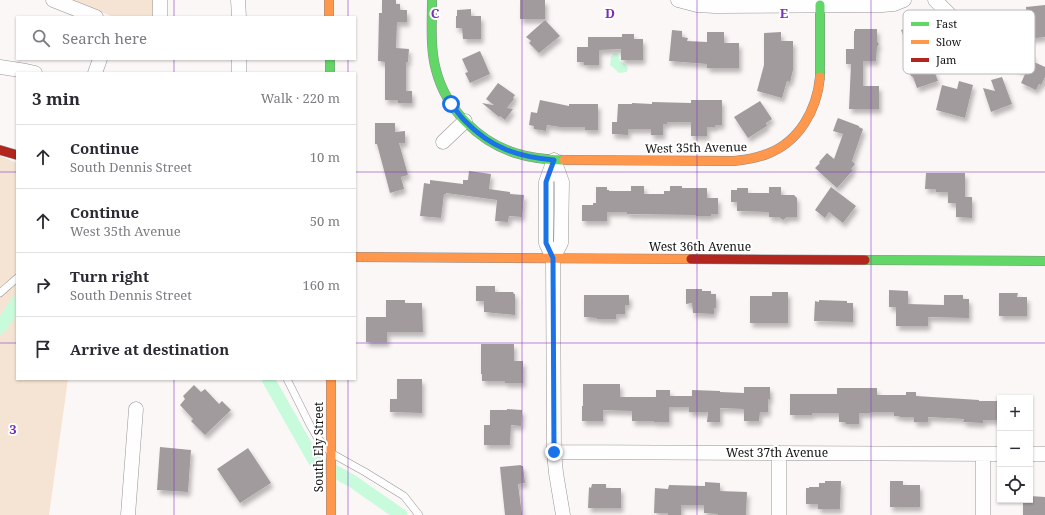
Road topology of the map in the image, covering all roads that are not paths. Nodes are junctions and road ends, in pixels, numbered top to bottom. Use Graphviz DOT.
graph roads {
  1 [pos="52,0"];
  2 [pos="160,0"];
  3 [pos="238,0"];
  4 [pos="329,0"];
  5 [pos="432,0"];
  6 [pos="678,0"];
  7 [pos="904,0"];
  8 [pos="935,0"];
  9 [pos="820,5"];
  10 [pos="945,10"];
  11 [pos="93,16"];
  12 [pos="160,16"];
  13 [pos="239,16"];
  14 [pos="329,16"];
  15 [pos="100,60"];
  16 [pos="239,60"];
  17 [pos="330,60"];
  18 [pos="0,67"];
  19 [pos="30,72"];
  20 [pos="95,72"];
  21 [pos="239,72"];
  22 [pos="330,72"];
  23 [pos="465,121"];
  24 [pos="443,142"];
  25 [pos="0,150"];
  26 [pos="16,155"];
  27 [pos="554,160"];
  28 [pos="356,257"];
  29 [pos="553,258"];
  30 [pos="1045,261"];
  31 [pos="16,279"];
  32 [pos="0,293"];
  33 [pos="288,380"];
  34 [pos="331,380"];
  35 [pos="136,410"];
  36 [pos="554,452"];
  37 [pos="779,453"];
  38 [pos="983,454"];
  39 [pos="997,454"];
  40 [pos="1033,454"];
  41 [pos="1045,454"];
  42 [pos="331,458"];
  43 [pos="128,515"];
  44 [pos="331,515"];
  45 [pos="419,515"];
  46 [pos="563,515"];
  47 [pos="779,515"];
  48 [pos="983,515"];
  1 -- 11 [label="street"];
  2 -- 12 [label="street"];
  3 -- 13 [label="street"];
  4 -- 14 [label="street"];
  5 -- 23 [label="street, West 35th Avenue"];
  6 -- 9 [label="street"];
  7 -- 9 [label="street"];
  8 -- 10 [label="street"];
  9 -- 27 [label="street, West 35th Avenue"];
  15 -- 20 [label="street"];
  16 -- 21 [label="street"];
  17 -- 22 [label="street"];
  18 -- 19 [label="street"];
  23 -- 24 [label="street"];
  23 -- 27 [label="street, West 35th Avenue"];
  25 -- 26 [label="street"];
  27 -- 29 [label="street"];
  28 -- 29 [label="street, West 36th Avenue"];
  29 -- 30 [label="street, West 36th Avenue"];
  29 -- 36 [label="street"];
  31 -- 32 [label="lane"];
  33 -- 42 [label="lane"];
  34 -- 42 [label="street, South Ely Street"];
  35 -- 43 [label="street"];
  36 -- 37 [label="street, West 37th Avenue"];
  36 -- 46 [label="street"];
  37 -- 38 [label="street, West 37th Avenue"];
  37 -- 47 [label="street"];
  38 -- 39 [label="street, West 37th Avenue"];
  38 -- 48 [label="street"];
  40 -- 41 [label="street"];
  42 -- 44 [label="street, South Ely Street"];
  42 -- 45 [label="lane"];
}
